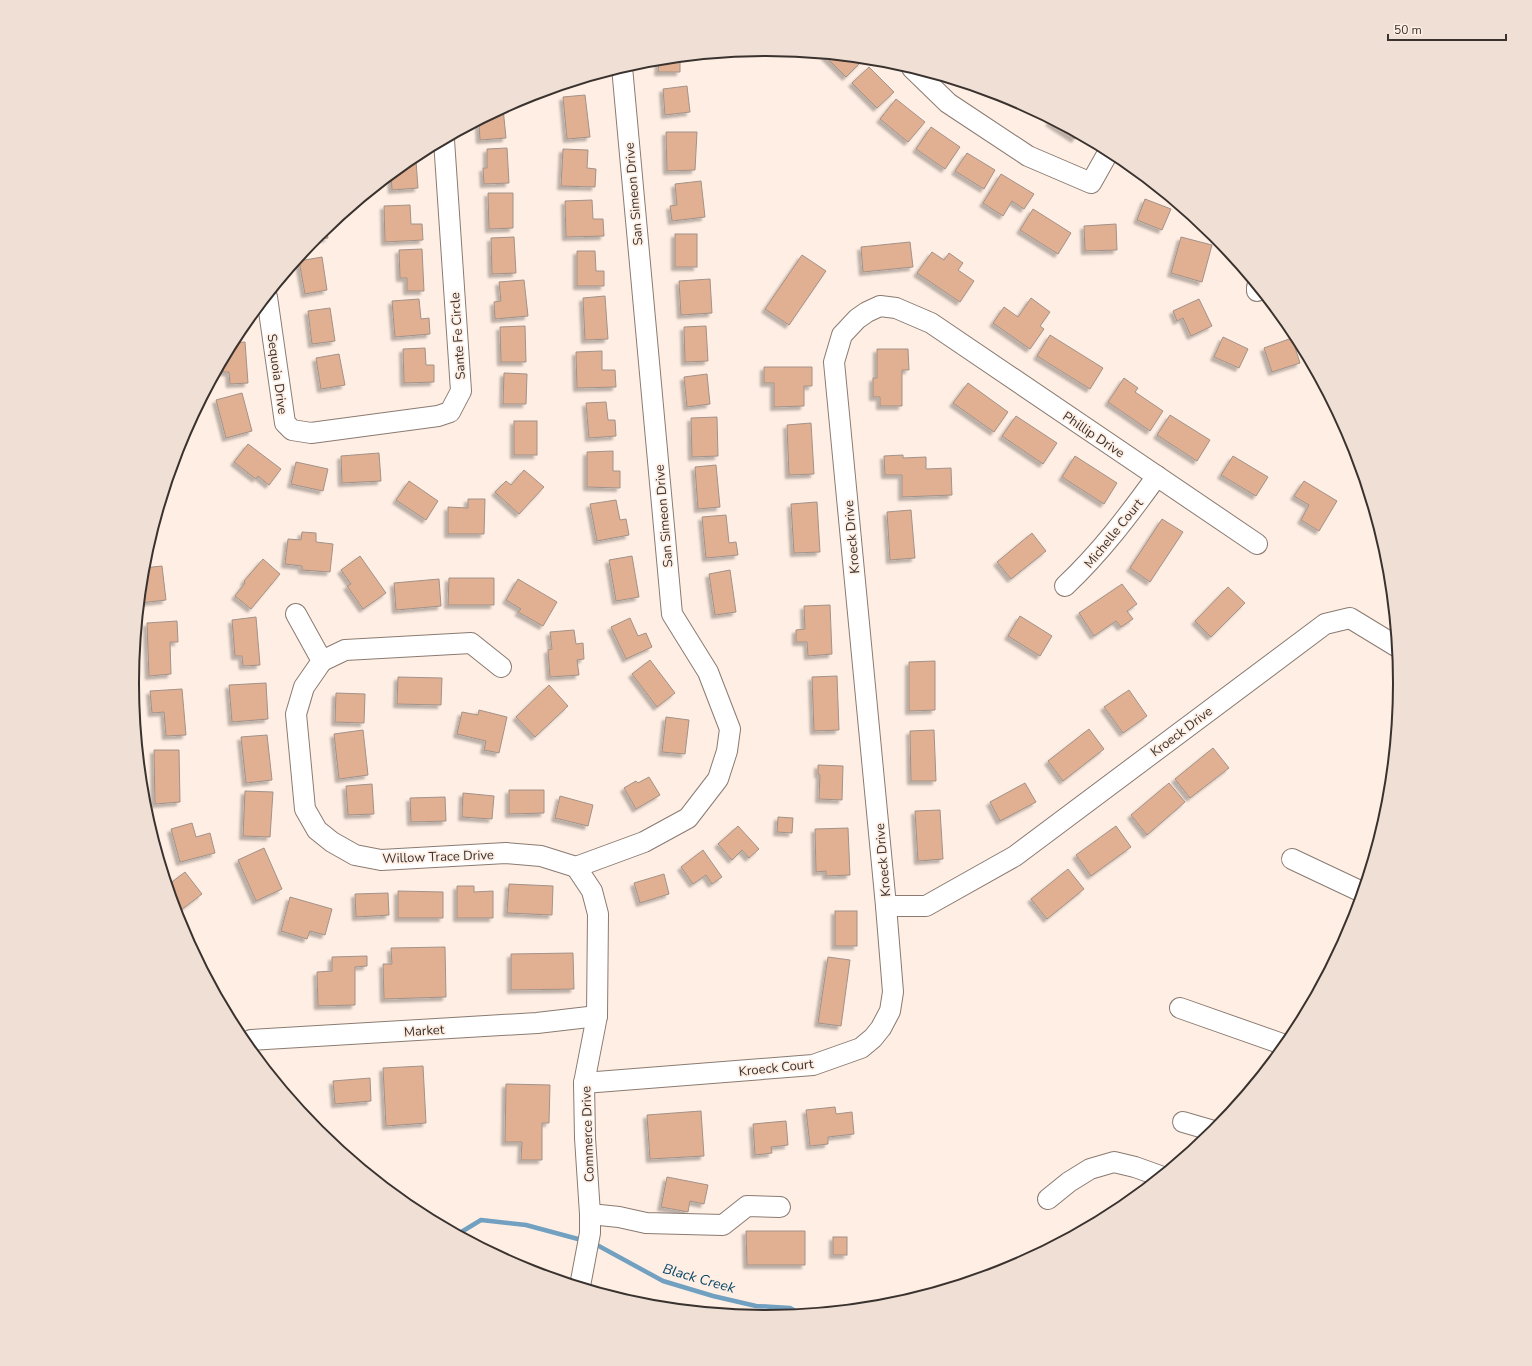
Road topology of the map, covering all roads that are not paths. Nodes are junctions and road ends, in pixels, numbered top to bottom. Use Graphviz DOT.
graph roads {
  1 [pos="622,73"];
  2 [pos="919,75"];
  3 [pos="444,145"];
  4 [pos="1106,157"];
  5 [pos="268,303"];
  6 [pos="931,323"];
  7 [pos="311,433"];
  8 [pos="1157,476"];
  9 [pos="1257,544"];
  10 [pos="1065,586"];
  11 [pos="296,614"];
  12 [pos="1392,644"];
  13 [pos="322,661"];
  14 [pos="501,667"];
  15 [pos="1292,859"];
  16 [pos="576,867"];
  17 [pos="1358,890"];
  18 [pos="886,906"];
  19 [pos="1180,1008"];
  20 [pos="597,1016"];
  21 [pos="251,1040"];
  22 [pos="1279,1043"];
  23 [pos="584,1083"];
  24 [pos="1183,1122"];
  25 [pos="1206,1129"];
  26 [pos="1155,1174"];
  27 [pos="1048,1199"];
  28 [pos="780,1207"];
  29 [pos="590,1214"];
  30 [pos="581,1282"];
  1 -- 16 [label="street, San Simeon Drive"];
  2 -- 4 [label="street"];
  3 -- 7 [label="street, Sante Fe Circle"];
  5 -- 7 [label="street, Sequoia Drive"];
  6 -- 8 [label="street, Phillip Drive"];
  6 -- 18 [label="street, Kroeck Drive"];
  8 -- 9 [label="street, Phillip Drive"];
  8 -- 10 [label="street, Michelle Court"];
  11 -- 13 [label="street"];
  12 -- 18 [label="street, Kroeck Drive"];
  13 -- 14 [label="street, Willow Trace Drive"];
  13 -- 16 [label="street, Willow Trace Drive"];
  15 -- 17 [label="street"];
  16 -- 20 [label="street, Commerce Drive"];
  18 -- 23 [label="street, Kroeck Court"];
  19 -- 22 [label="street"];
  20 -- 21 [label="street, Market"];
  20 -- 23 [label="street, Commerce Drive"];
  23 -- 29 [label="street, Commerce Drive"];
  24 -- 25 [label="street"];
  26 -- 27 [label="street"];
  28 -- 29 [label="street"];
  29 -- 30 [label="street, Commerce Drive"];
}
